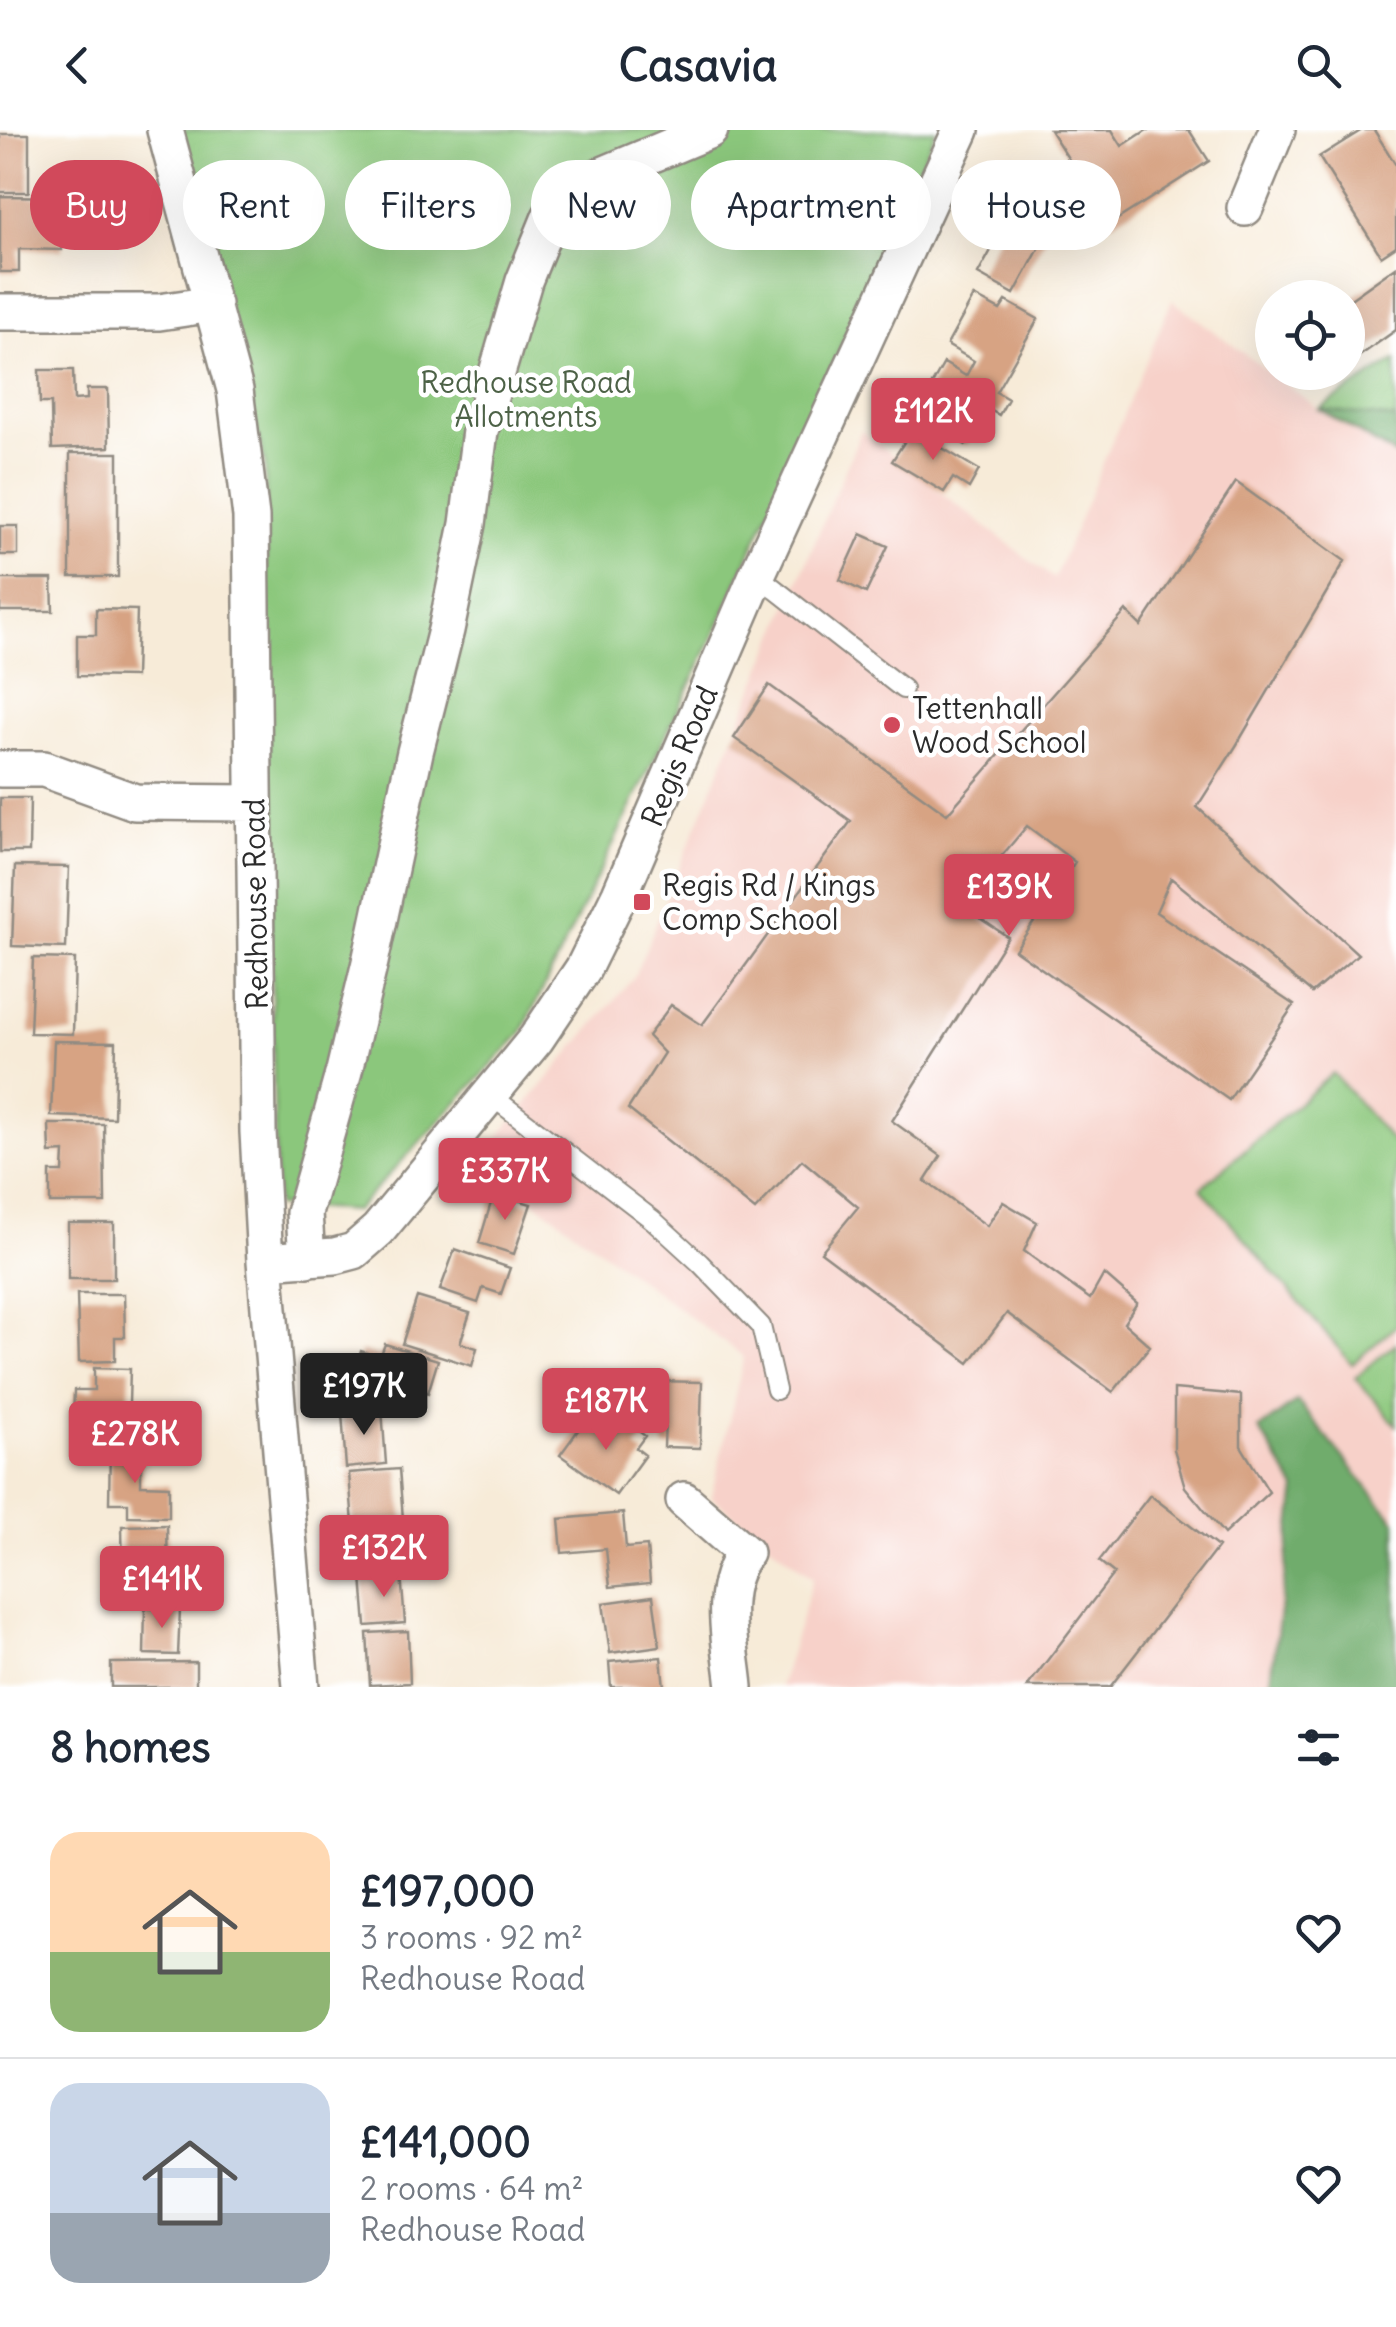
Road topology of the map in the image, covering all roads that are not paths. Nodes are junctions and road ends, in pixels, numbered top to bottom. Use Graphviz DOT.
graph roads {
  1 [pos="165,130"];
  2 [pos="710,130"];
  3 [pos="960,130"];
  4 [pos="1277,130"];
  5 [pos="1246,208"];
  6 [pos="214,304"];
  7 [pos="0,312"];
  8 [pos="757,575"];
  9 [pos="903,690"];
  10 [pos="0,769"];
  11 [pos="254,803"];
  12 [pos="489,1094"];
  13 [pos="307,1258"];
  14 [pos="266,1261"];
  15 [pos="776,1390"];
  16 [pos="684,1500"];
  17 [pos="302,1687"];
  18 [pos="735,1687"];
  1 -- 6 [label="street, Redhouse Road"];
  2 -- 13 [label="street"];
  3 -- 8 [label="street, Regis Road"];
  4 -- 5 [label="street"];
  6 -- 7 [label="street"];
  6 -- 11 [label="street, Redhouse Road"];
  8 -- 9 [label="lane"];
  8 -- 12 [label="street, Regis Road"];
  10 -- 11 [label="street"];
  11 -- 14 [label="street, Redhouse Road"];
  12 -- 13 [label="street, Regis Road"];
  12 -- 15 [label="lane"];
  13 -- 14 [label="street, Regis Road"];
  14 -- 17 [label="street, Redhouse Road"];
  16 -- 18 [label="street"];
}
